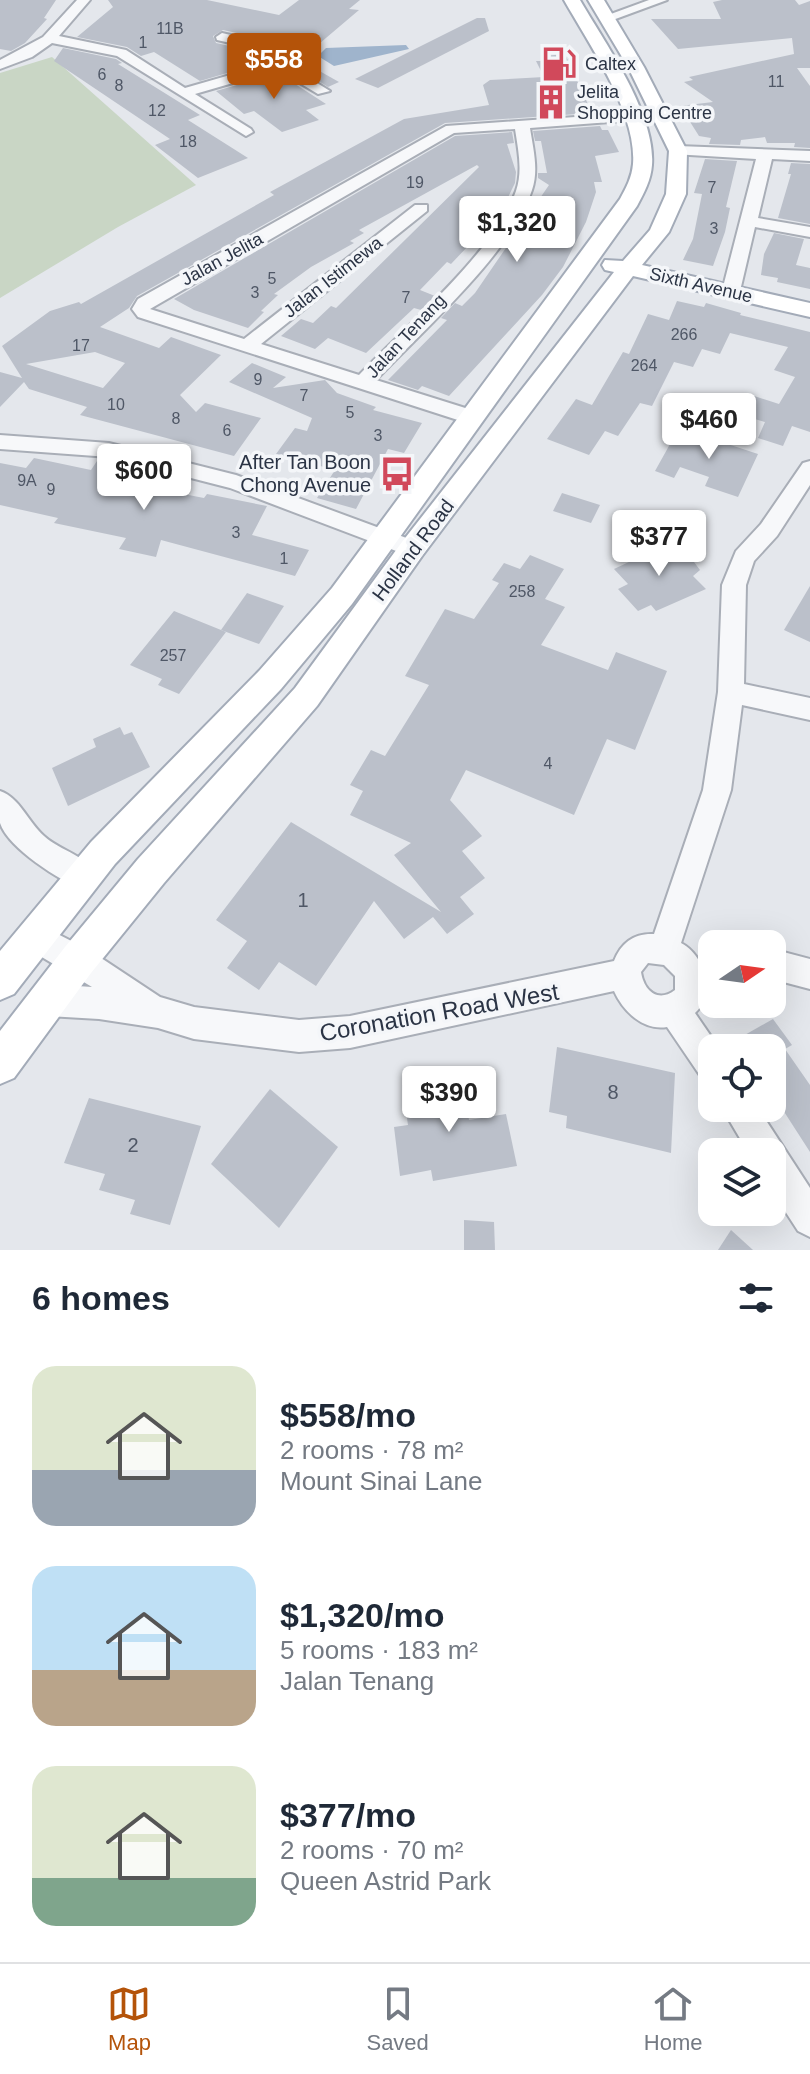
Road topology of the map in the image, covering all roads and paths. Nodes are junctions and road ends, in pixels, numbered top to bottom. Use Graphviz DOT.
graph roads {
  1 [pos="84,0"];
  2 [pos="572,0"];
  3 [pos="661,0"];
  4 [pos="601,9"];
  5 [pos="222,37"];
  6 [pos="52,39"];
  7 [pos="0,65"];
  8 [pos="280,65"];
  9 [pos="323,91"];
  10 [pos="185,92"];
  11 [pos="649,94"];
  12 [pos="632,117"];
  13 [pos="522,124"];
  14 [pos="246,132"];
  15 [pos="678,151"];
  16 [pos="765,155"];
  17 [pos="810,156"];
  18 [pos="421,208"];
  19 [pos="749,221"];
  20 [pos="810,232"];
  21 [pos="650,246"];
  22 [pos="591,260"];
  23 [pos="628,268"];
  24 [pos="691,284"];
  25 [pos="731,291"];
  26 [pos="810,310"];
  27 [pos="245,347"];
  28 [pos="363,382"];
  29 [pos="471,417"];
  30 [pos="0,442"];
  31 [pos="810,468"];
  32 [pos="399,545"];
  33 [pos="731,692"];
  34 [pos="810,709"];
  35 [pos="0,803"];
  36 [pos="84,877"];
  37 [pos="36,937"];
  38 [pos="664,948"];
  39 [pos="78,960"];
  40 [pos="786,968"];
  41 [pos="698,970"];
  42 [pos="625,974"];
  43 [pos="810,974"];
  44 [pos="0,981"];
  45 [pos="698,981"];
  46 [pos="48,1000"];
  47 [pos="675,1011"];
  48 [pos="158,1012"];
  49 [pos="698,1045"];
  50 [pos="0,1064"];
  51 [pos="786,1182"];
  52 [pos="810,1219"];
  1 -- 6 [label="street"];
  2 -- 12 [label="main road, Holland Road"];
  3 -- 4 [label="street"];
  4 -- 11 [label="main road, Holland Road"];
  5 -- 8 [label="street"];
  6 -- 7 [label="street"];
  6 -- 10 [label="street"];
  8 -- 9 [label="street"];
  8 -- 10 [label="street"];
  10 -- 14 [label="street"];
  11 -- 12 [label="main road"];
  11 -- 15 [label="main road, Holland Road"];
  12 -- 13 [label="street, Jalan Jelita"];
  12 -- 22 [label="main road, Holland Road"];
  13 -- 27 [label="street, Jalan Jelita"];
  13 -- 28 [label="street, Jalan Tenang"];
  15 -- 16 [label="street"];
  15 -- 21 [label="main road, Holland Road"];
  16 -- 17 [label="street"];
  16 -- 19 [label="street"];
  18 -- 27 [label="street, Jalan Istimewa"];
  19 -- 20 [label="street"];
  19 -- 25 [label="street"];
  21 -- 23 [label="main road, Holland Road"];
  21 -- 24 [label="main road"];
  22 -- 23 [label="main road, Sixth Avenue"];
  22 -- 29 [label="main road, Holland Road"];
  23 -- 24 [label="main road, Sixth Avenue"];
  23 -- 32 [label="main road, Holland Road"];
  24 -- 25 [label="main road, Sixth Avenue"];
  25 -- 26 [label="main road, Sixth Avenue"];
  27 -- 28 [label="street, Jalan Jelita"];
  28 -- 29 [label="street, Jalan Jelita"];
  29 -- 32 [label="main road, Holland Road"];
  30 -- 32 [label="street"];
  31 -- 33 [label="street"];
  32 -- 36 [label="main road, Holland Road"];
  32 -- 39 [label="main road, Holland Road"];
  33 -- 34 [label="street"];
  33 -- 38 [label="street"];
  35 -- 36 [label="street"];
  36 -- 37 [label="main road, Holland Road"];
  37 -- 39 [label="street, Coronation Road West"];
  37 -- 44 [label="main road, Holland Road"];
  38 -- 41 [label="street"];
  38 -- 42 [label="street"];
  39 -- 46 [label="main road, Holland Road"];
  39 -- 48 [label="street, Coronation Road West"];
  40 -- 43 [label="street"];
  42 -- 47 [label="street"];
  42 -- 48 [label="street, Coronation Road West"];
  45 -- 47 [label="street"];
  46 -- 48 [label="street, Coronation Road West"];
  46 -- 50 [label="main road, Holland Road"];
  47 -- 49 [label="street"];
  51 -- 52 [label="street"];
}
